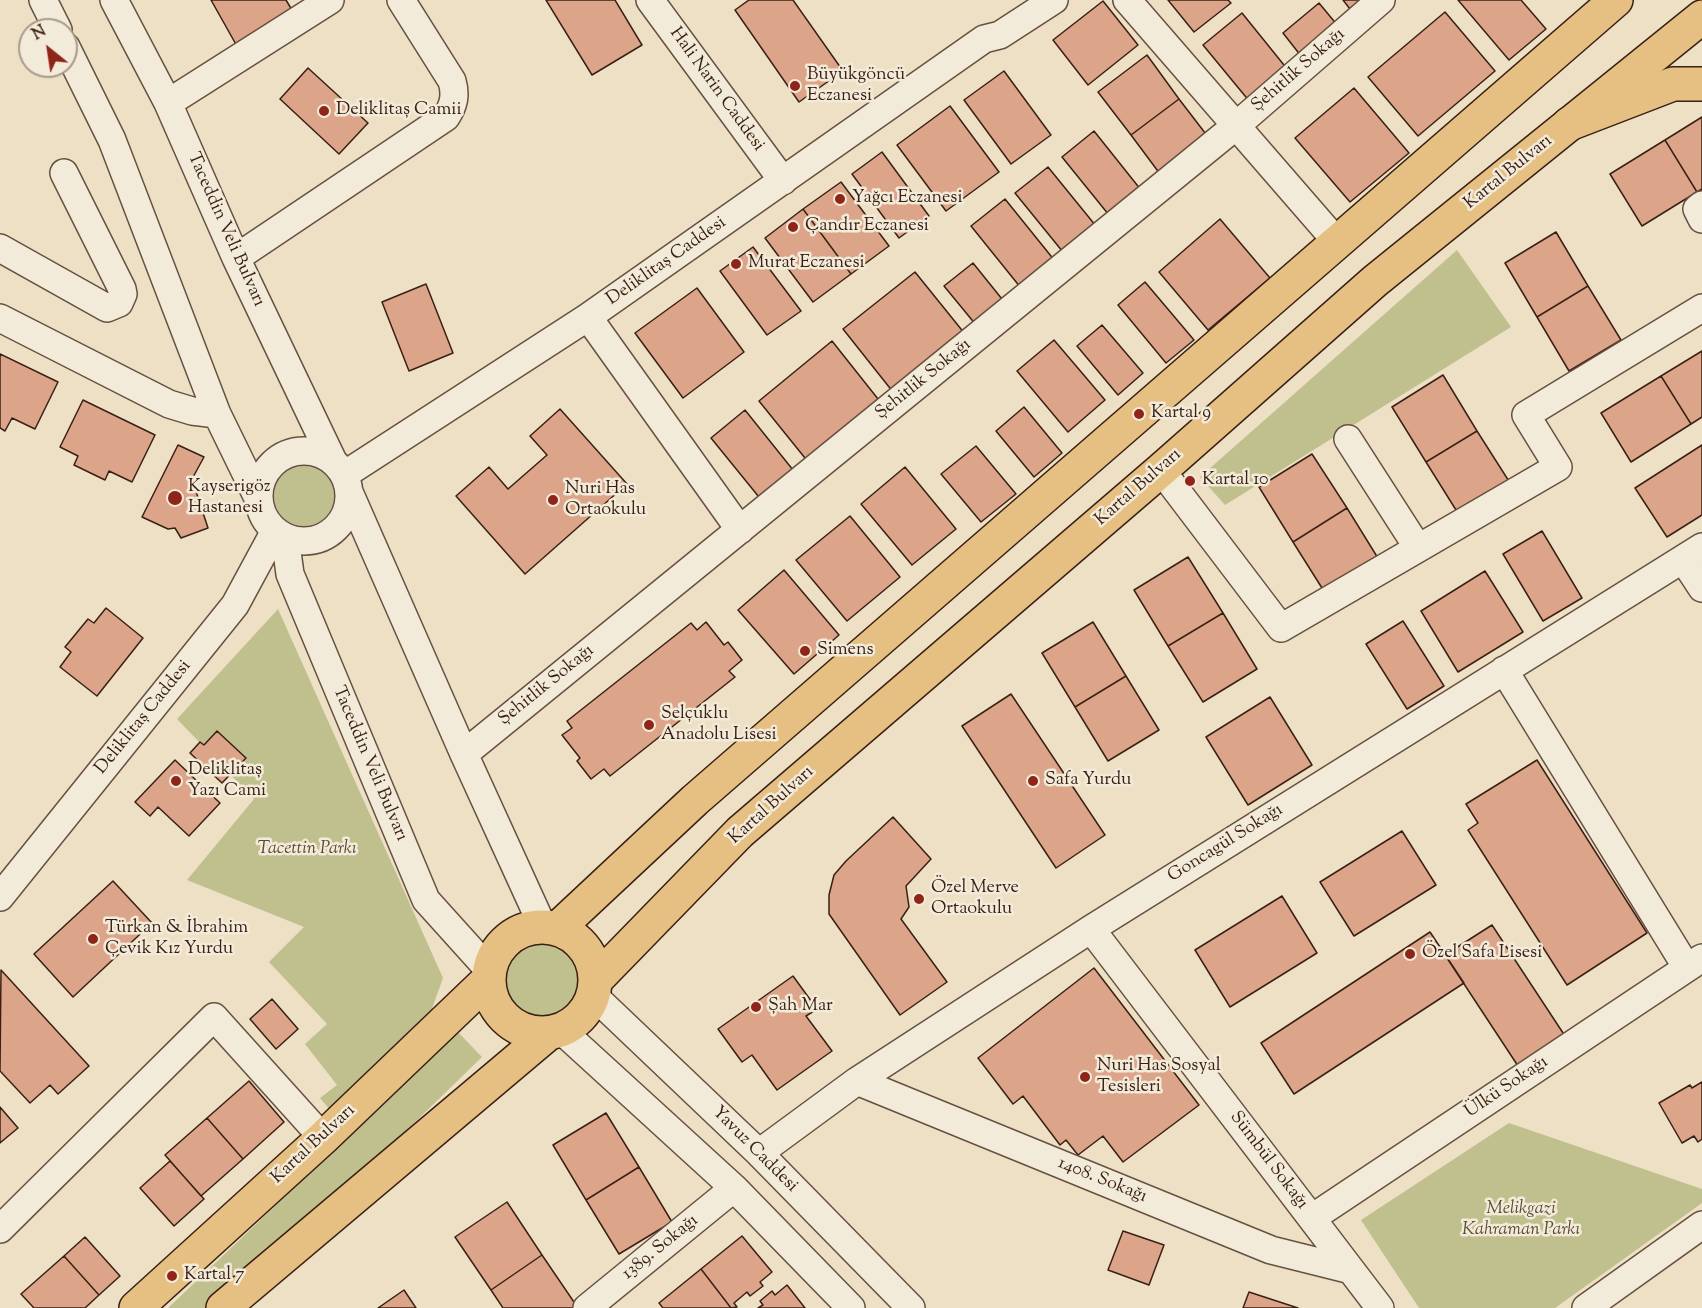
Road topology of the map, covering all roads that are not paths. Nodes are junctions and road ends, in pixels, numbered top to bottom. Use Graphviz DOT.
graph roads {
  1 [pos="43,0"];
  2 [pos="114,0"];
  3 [pos="330,0"];
  4 [pos="401,0"];
  5 [pos="650,0"];
  6 [pos="1023,0"];
  7 [pos="1054,0"];
  8 [pos="1127,0"];
  9 [pos="1380,0"];
  10 [pos="1616,0"];
  11 [pos="1694,0"];
  12 [pos="1702,11"];
  13 [pos="1702,17"];
  14 [pos="52,18"];
  15 [pos="984,39"];
  16 [pos="78,71"];
  17 [pos="1702,84"];
  18 [pos="168,103"];
  19 [pos="1569,124"];
  20 [pos="1237,125"];
  21 [pos="64,173"];
  22 [pos="783,181"];
  23 [pos="1702,205"];
  24 [pos="1702,219"];
  25 [pos="1337,242"];
  26 [pos="0,248"];
  27 [pos="236,258"];
  28 [pos="1702,308"];
  29 [pos="588,317"];
  30 [pos="0,318"];
  31 [pos="217,414"];
  32 [pos="1348,439"];
  33 [pos="1161,470"];
  34 [pos="342,476"];
  35 [pos="259,500"];
  36 [pos="740,530"];
  37 [pos="280,534"];
  38 [pos="1418,548"];
  39 [pos="1693,553"];
  40 [pos="1702,588"];
  41 [pos="1504,670"];
  42 [pos="464,754"];
  43 [pos="0,897"];
  44 [pos="550,928"];
  45 [pos="1091,929"];
  46 [pos="1695,963"];
  47 [pos="489,975"];
  48 [pos="594,988"];
  49 [pos="555,1031"];
  50 [pos="857,1082"];
  51 [pos="322,1138"];
  52 [pos="759,1154"];
  53 [pos="735,1188"];
  54 [pos="1312,1218"];
  55 [pos="1702,1225"];
  56 [pos="0,1229"];
  57 [pos="1351,1270"];
  58 [pos="136,1308"];
  59 [pos="223,1308"];
  60 [pos="587,1308"];
  61 [pos="851,1308"];
  62 [pos="910,1308"];
  63 [pos="1380,1308"];
  64 [pos="1586,1308"];
  1 -- 14 [label="street"];
  2 -- 18 [label="street, Taceddin Veli Bulvarı"];
  3 -- 18 [label="street"];
  4 -- 27 [label="street"];
  5 -- 22 [label="street, Hali Narin Caddesi"];
  6 -- 15 [label="street, Deliklitaş Caddesi"];
  7 -- 15 [label="street, Deliklitaş Caddesi"];
  8 -- 20 [label="street"];
  9 -- 20 [label="street, Şehitlik Sokağı"];
  10 -- 25 [label="main road"];
  11 -- 12 [label="main road"];
  13 -- 19 [label="main road, Kartal Bulvarı"];
  15 -- 22 [label="street, Deliklitaş Caddesi"];
  16 -- 31 [label="street"];
  17 -- 19 [label="main road"];
  18 -- 27 [label="street, Taceddin Veli Bulvarı"];
  19 -- 33 [label="main road, Kartal Bulvarı"];
  20 -- 25 [label="street"];
  20 -- 36 [label="street, Şehitlik Sokağı"];
  21 -- 26 [label="street"];
  22 -- 29 [label="street, Deliklitaş Caddesi"];
  23 -- 24 [label="street"];
  25 -- 44 [label="main road"];
  27 -- 34 [label="street, Taceddin Veli Bulvarı"];
  28 -- 38 [label="street"];
  29 -- 34 [label="street, Deliklitaş Caddesi"];
  29 -- 36 [label="street"];
  30 -- 31 [label="street"];
  31 -- 35 [label="street"];
  32 -- 38 [label="street"];
  33 -- 38 [label="street"];
  33 -- 48 [label="main road, Kartal Bulvarı"];
  34 -- 35 [label="street"];
  34 -- 37 [label="street"];
  34 -- 42 [label="street, Taceddin Veli Bulvarı"];
  35 -- 37 [label="street"];
  36 -- 42 [label="street, Şehitlik Sokağı"];
  37 -- 43 [label="street, Deliklitaş Caddesi"];
  37 -- 47 [label="street, Taceddin Veli Bulvarı"];
  39 -- 40 [label="street"];
  39 -- 41 [label="street, Goncagül Sokağı"];
  41 -- 45 [label="street, Goncagül Sokağı"];
  41 -- 46 [label="street"];
  42 -- 44 [label="street, Taceddin Veli Bulvarı"];
  44 -- 47 [label="main road"];
  44 -- 48 [label="main road"];
  45 -- 50 [label="street, Goncagül Sokağı"];
  45 -- 54 [label="street, Sümbül Sokağı"];
  46 -- 54 [label="street, Ülkü Sokağı"];
  47 -- 49 [label="main road"];
  47 -- 51 [label="main road, Kartal Bulvarı"];
  48 -- 49 [label="main road"];
  48 -- 52 [label="street, Yavuz Caddesi"];
  49 -- 53 [label="street"];
  49 -- 59 [label="main road"];
  50 -- 52 [label="street, Goncagül Sokağı"];
  50 -- 57 [label="street, 1408. Sokağı"];
  51 -- 56 [label="street"];
  51 -- 58 [label="main road, Kartal Bulvarı"];
  52 -- 62 [label="street, Yavuz Caddesi"];
  53 -- 60 [label="street, 1389. Sokağı"];
  53 -- 61 [label="street"];
  54 -- 57 [label="street, Sümbül Sokağı"];
  55 -- 64 [label="street"];
  57 -- 63 [label="street, Sümbül Sokağı"];
}
